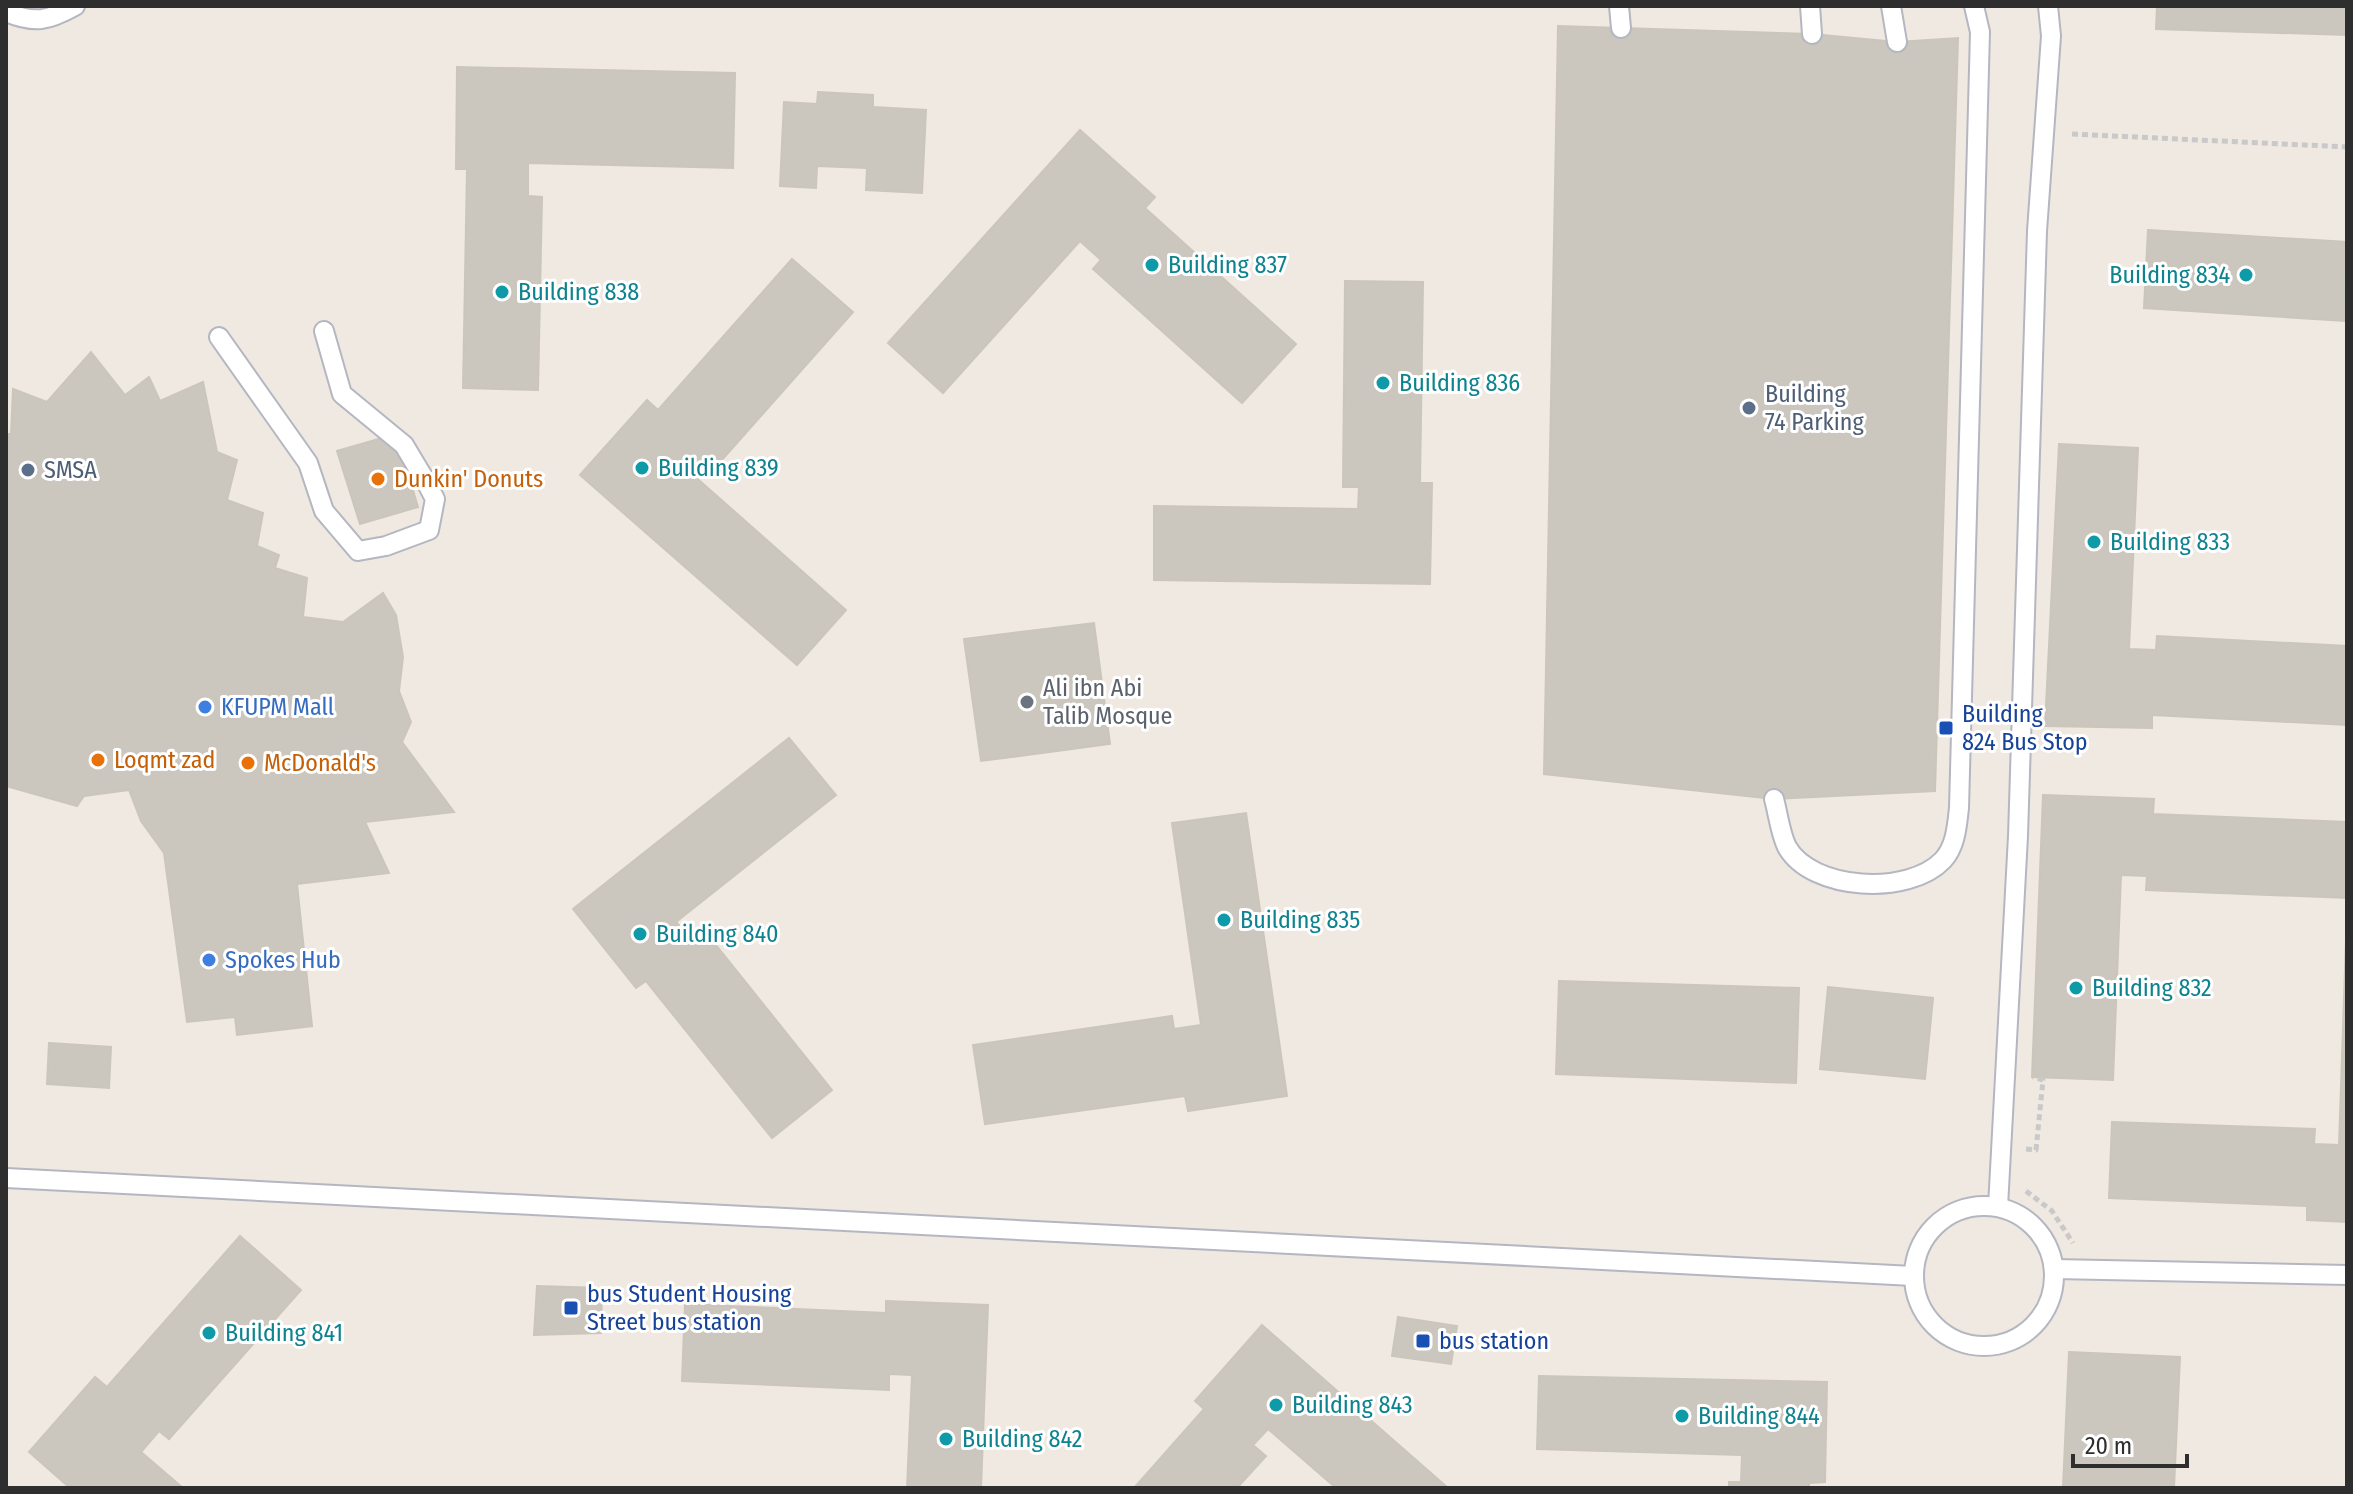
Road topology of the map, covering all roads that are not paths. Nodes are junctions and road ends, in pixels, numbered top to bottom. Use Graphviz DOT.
graph roads {
  1 [pos="75,6"];
  2 [pos="1619,6"];
  3 [pos="1810,6"];
  4 [pos="1891,6"];
  5 [pos="1974,6"];
  6 [pos="2048,6"];
  7 [pos="6,12"];
  8 [pos="1621,28"];
  9 [pos="1812,34"];
  10 [pos="1897,42"];
  11 [pos="324,331"];
  12 [pos="219,337"];
  13 [pos="1774,799"];
  14 [pos="6,1178"];
  15 [pos="1998,1207"];
  16 [pos="2054,1269"];
  17 [pos="2347,1275"];
  18 [pos="1913,1276"];
  1 -- 7 [label="lane"];
  2 -- 8 [label="lane"];
  3 -- 9 [label="lane"];
  4 -- 10 [label="lane"];
  5 -- 13 [label="lane"];
  6 -- 15 [label="lane"];
  11 -- 12 [label="lane"];
  14 -- 18 [label="lane"];
  15 -- 16 [label="lane"];
  15 -- 18 [label="lane"];
  16 -- 17 [label="lane"];
  16 -- 18 [label="lane"];
}
